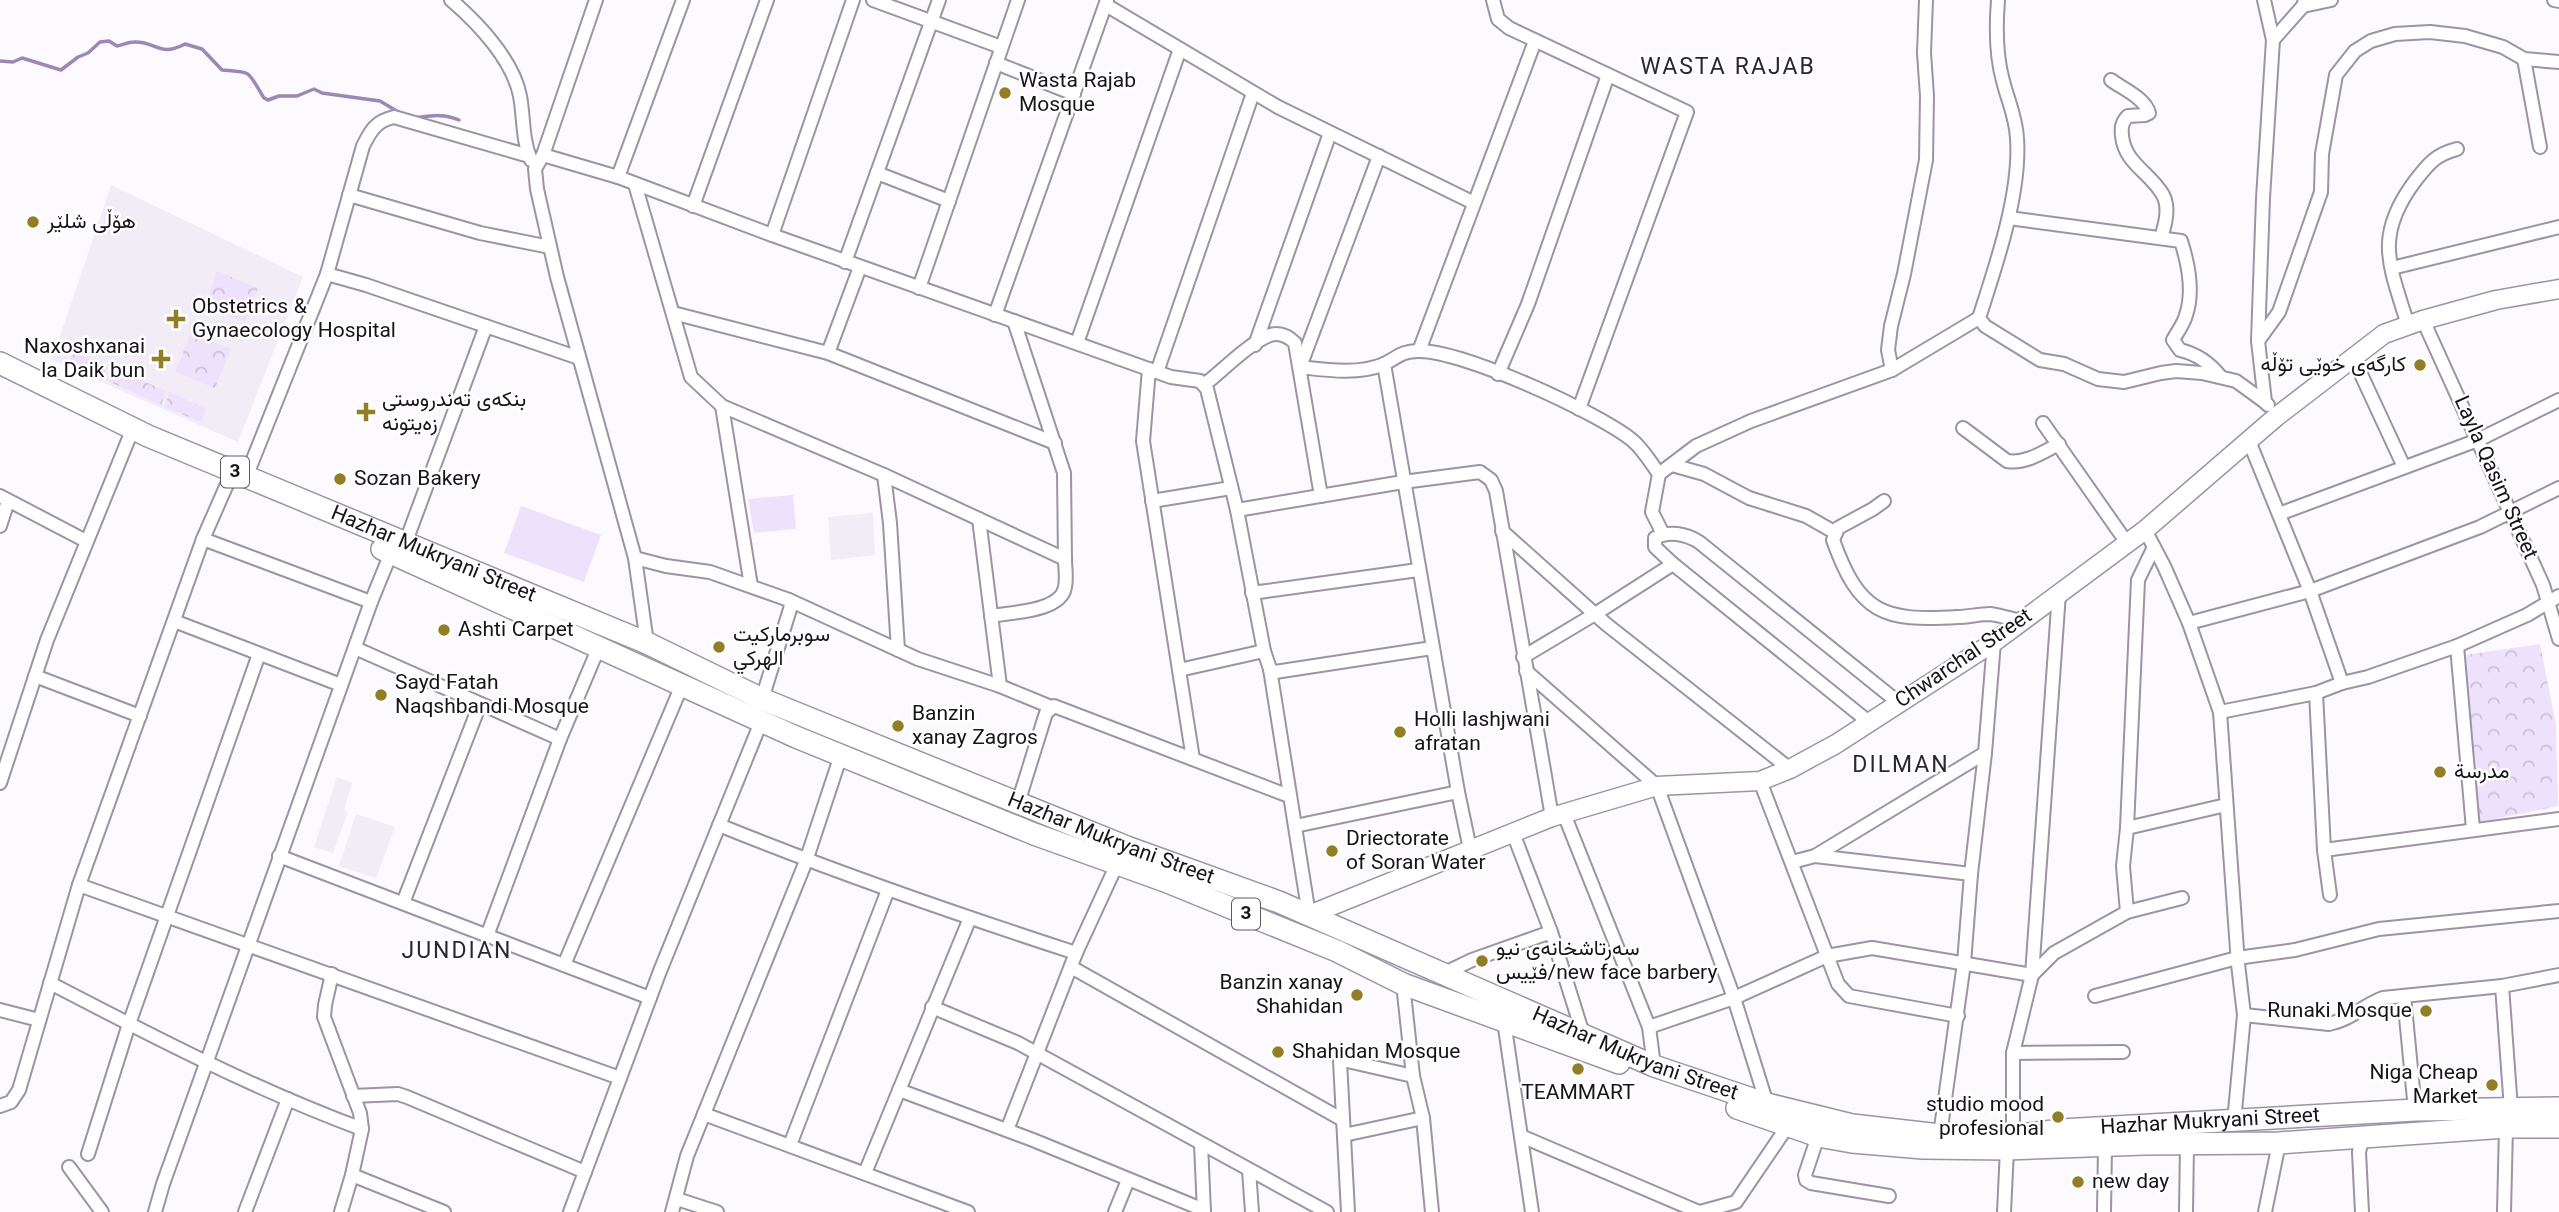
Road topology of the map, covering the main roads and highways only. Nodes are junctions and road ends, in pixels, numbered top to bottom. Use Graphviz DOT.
graph roads {
  1 [pos="2559,289"];
  2 [pos="0,363"];
  3 [pos="0,379"];
  4 [pos="237,479"];
  5 [pos="472,579"];
  6 [pos="1041,812"];
  7 [pos="1034,834"];
  8 [pos="1309,915"];
  9 [pos="2559,1108"];
  10 [pos="2508,1118"];
  11 [pos="2559,1127"];
  12 [pos="2138,1136"];
  13 [pos="2176,1138"];
  14 [pos="2010,1142"];
  1 -- 8 [label="main road, Chwarchal Street"];
  2 -- 4 [label="highway, Hazhar Mukryani Street / 3"];
  3 -- 4 [label="highway, Hazhar Mukryani Street / 3"];
  4 -- 5 [label="highway, Hazhar Mukryani Street / 3"];
  5 -- 6 [label="highway, Hazhar Mukryani Street / 3"];
  5 -- 7 [label="highway, Hazhar Mukryani Street / 3"];
  6 -- 7 [label="highway"];
  6 -- 8 [label="highway, Hazhar Mukryani Street / 3"];
  7 -- 14 [label="highway, Hazhar Mukryani Street / 3"];
  8 -- 14 [label="highway, Hazhar Mukryani Street / 3"];
  9 -- 10 [label="highway, Hazhar Mukryani Street / 3"];
  10 -- 11 [label="highway, Hazhar Mukryani Street / 3"];
  10 -- 13 [label="highway, Hazhar Mukryani Street / 3"];
  10 -- 13 [label="highway, Hazhar Mukryani Street / 3"];
  12 -- 13 [label="highway, Hazhar Mukryani Street / 3"];
  12 -- 14 [label="highway, Hazhar Mukryani Street / 3"];
  12 -- 14 [label="highway, Hazhar Mukryani Street / 3"];
}
